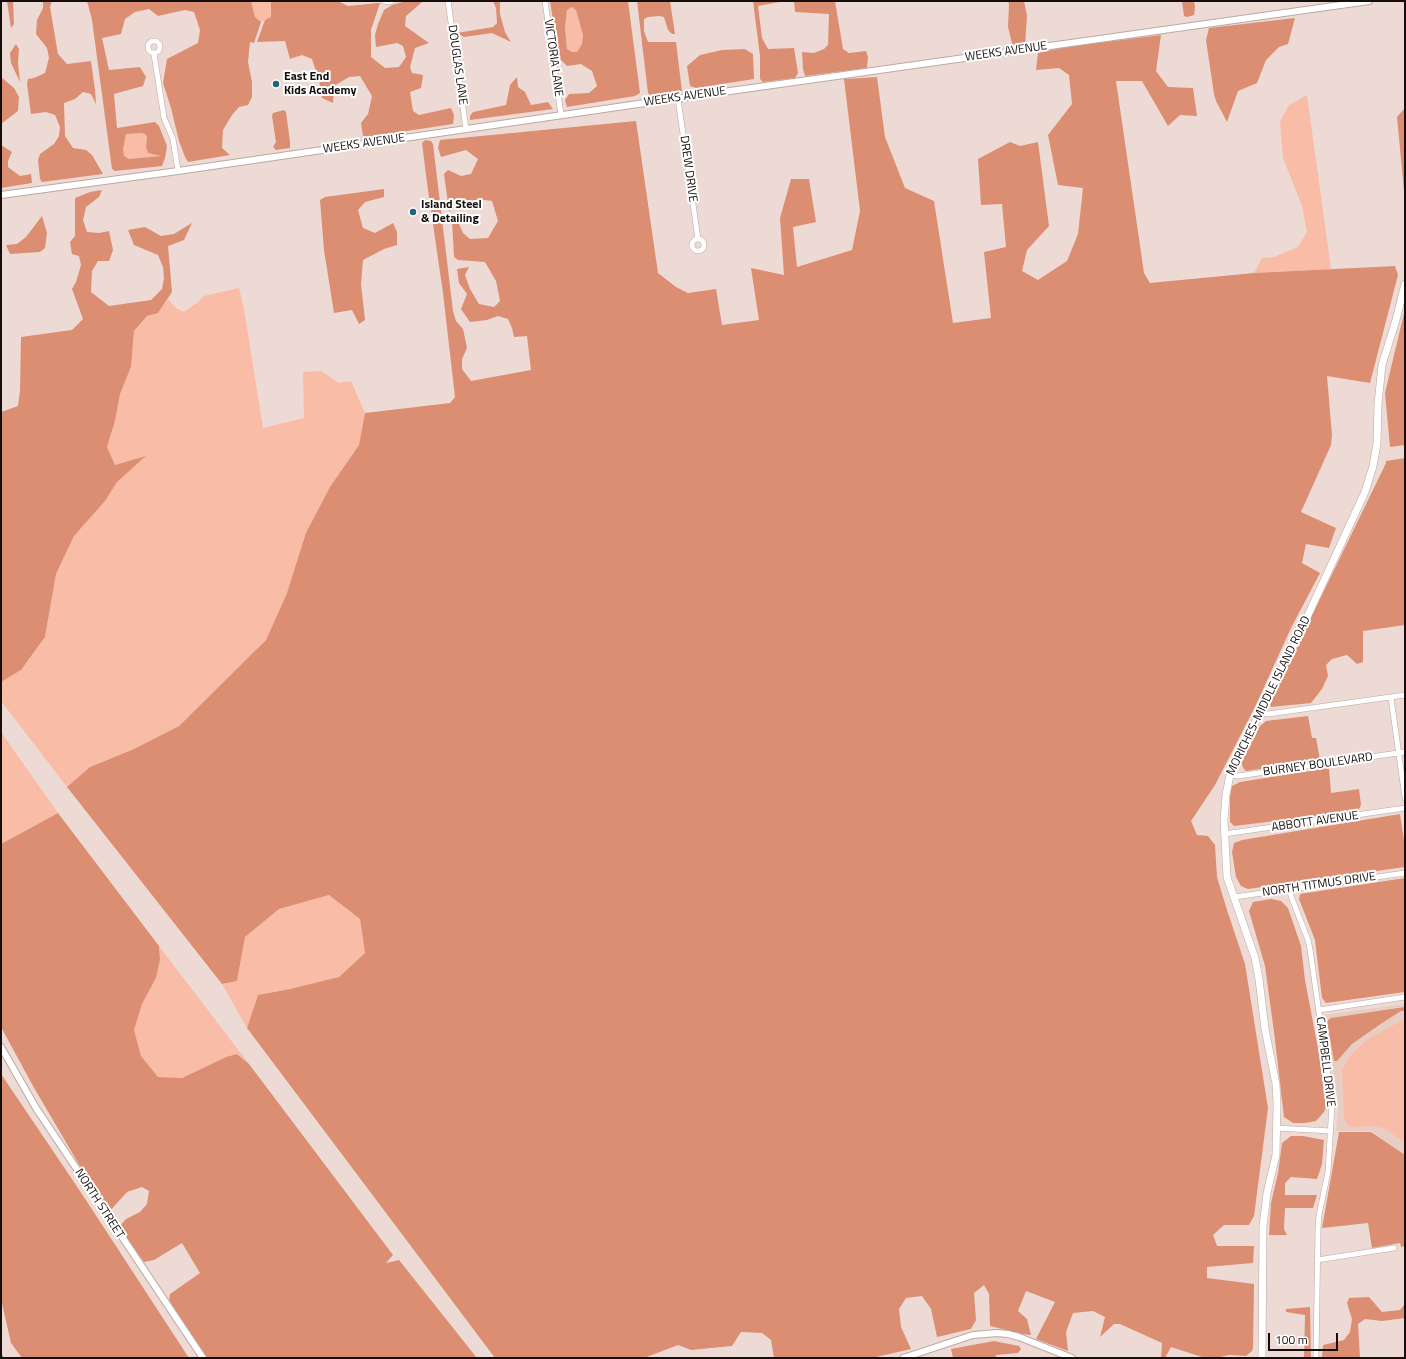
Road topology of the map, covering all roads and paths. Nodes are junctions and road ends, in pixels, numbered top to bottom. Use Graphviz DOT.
graph roads {
  1 [pos="384,1"];
  2 [pos="392,1"];
  3 [pos="448,1"];
  4 [pos="545,1"];
  5 [pos="1369,1"];
  6 [pos="154,54"];
  7 [pos="678,99"];
  8 [pos="561,115"];
  9 [pos="466,129"];
  10 [pos="178,171"];
  11 [pos="1,196"];
  12 [pos="698,239"];
  13 [pos="1405,284"];
  14 [pos="1405,696"];
  15 [pos="1391,698"];
  16 [pos="1260,713"];
  17 [pos="1402,752"];
  18 [pos="1230,775"];
  19 [pos="1405,798"];
  20 [pos="1405,808"];
  21 [pos="1224,834"];
  22 [pos="1405,873"];
  23 [pos="1290,889"];
  24 [pos="1234,897"];
  25 [pos="1405,997"];
  26 [pos="1319,1010"];
  27 [pos="1,1047"];
  28 [pos="1276,1128"];
  29 [pos="1331,1131"];
  30 [pos="1394,1248"];
  31 [pos="1317,1260"];
  32 [pos="203,1358"];
  33 [pos="903,1358"];
  34 [pos="1072,1358"];
  35 [pos="1262,1358"];
  36 [pos="1316,1358"];
  1 -- 2 [label="street"];
  3 -- 9 [label="street, DOUGLAS LANE"];
  4 -- 8 [label="street, VICTORIA LANE"];
  5 -- 7 [label="street, WEEKS AVENUE"];
  6 -- 10 [label="street"];
  7 -- 8 [label="street, WEEKS AVENUE"];
  7 -- 12 [label="street, DREW DRIVE"];
  8 -- 9 [label="street, WEEKS AVENUE"];
  9 -- 10 [label="street, WEEKS AVENUE"];
  10 -- 11 [label="street, WEEKS AVENUE"];
  13 -- 16 [label="main road, MORICHES-MIDDLE ISLAND ROAD"];
  14 -- 15 [label="street"];
  15 -- 16 [label="street"];
  15 -- 17 [label="street"];
  16 -- 18 [label="main road, MORICHES-MIDDLE ISLAND ROAD"];
  17 -- 18 [label="street, BURNEY BOULEVARD"];
  17 -- 19 [label="street"];
  18 -- 21 [label="main road, MORICHES-MIDDLE ISLAND ROAD"];
  20 -- 21 [label="street, ABBOTT AVENUE"];
  21 -- 24 [label="main road, MORICHES-MIDDLE ISLAND ROAD"];
  22 -- 23 [label="street, NORTH TITMUS DRIVE"];
  23 -- 24 [label="street, NORTH TITMUS DRIVE"];
  23 -- 26 [label="street, CAMPBELL DRIVE"];
  24 -- 28 [label="main road, MORICHES-MIDDLE ISLAND ROAD"];
  25 -- 26 [label="street"];
  26 -- 29 [label="street, CAMPBELL DRIVE"];
  27 -- 32 [label="street, NORTH STREET"];
  28 -- 29 [label="street"];
  28 -- 35 [label="main road, MORICHES-MIDDLE ISLAND ROAD"];
  29 -- 31 [label="street, CAMPBELL DRIVE"];
  30 -- 31 [label="street"];
  31 -- 36 [label="street, CAMPBELL DRIVE"];
  33 -- 34 [label="street"];
}
